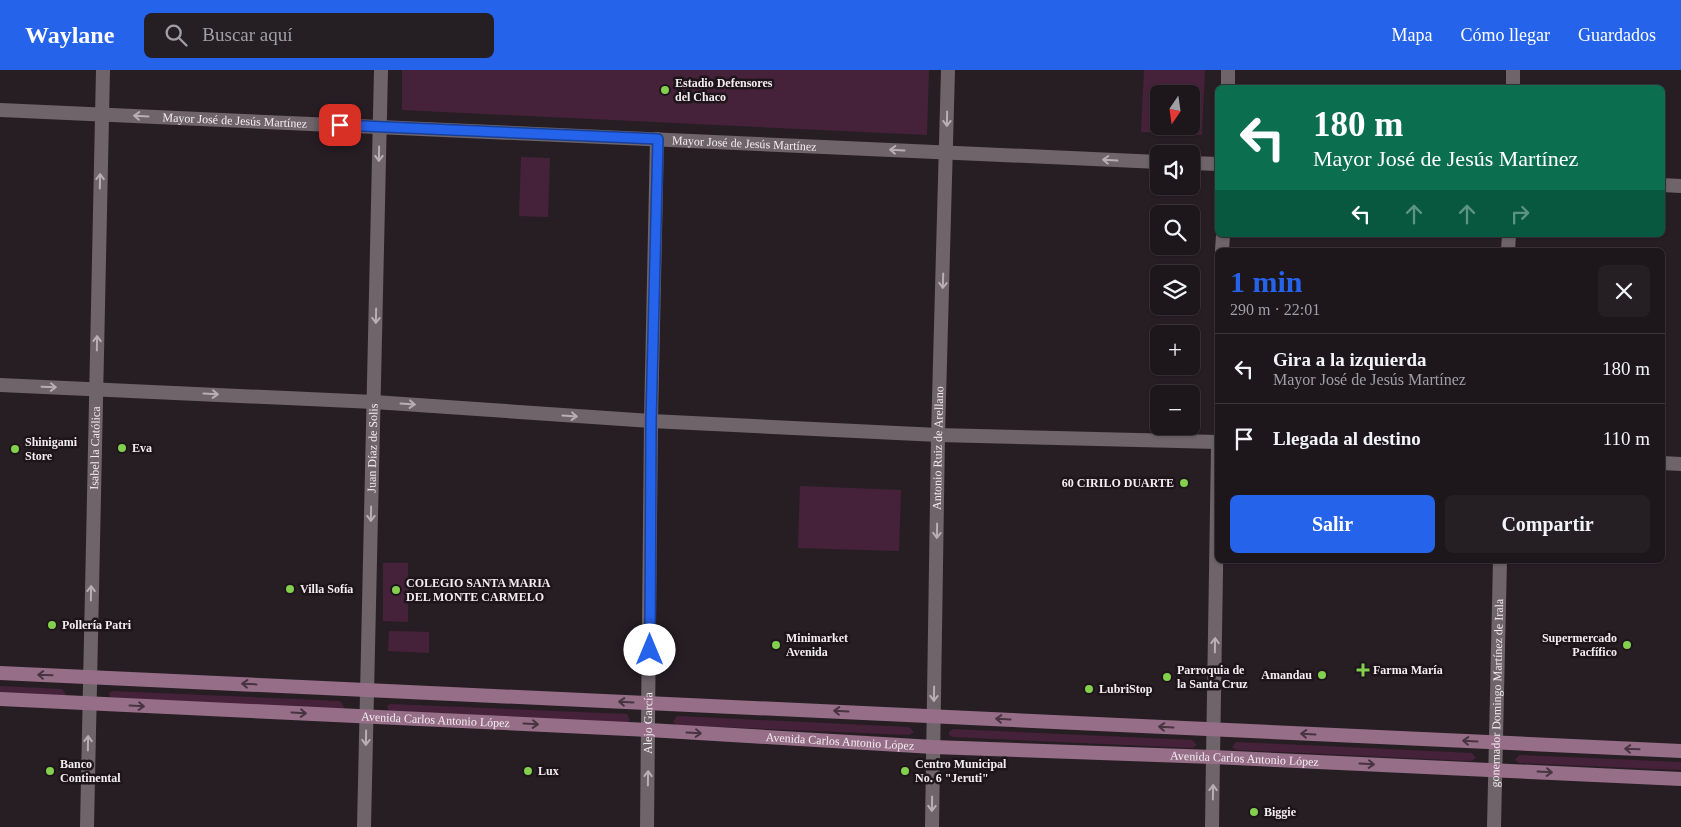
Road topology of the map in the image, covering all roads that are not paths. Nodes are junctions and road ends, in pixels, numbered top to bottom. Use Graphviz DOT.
graph roads {
  1 [pos="103,70"];
  2 [pos="381,70"];
  3 [pos="948,70"];
  4 [pos="1228,70"];
  5 [pos="1513,70"];
  6 [pos="1228,85"];
  7 [pos="1512,85"];
  8 [pos="0,110"];
  9 [pos="102,115"];
  10 [pos="379,127"];
  11 [pos="658,139"];
  12 [pos="946,152"];
  13 [pos="1150,162"];
  14 [pos="1200,163"];
  15 [pos="1215,164"];
  16 [pos="1665,185"];
  17 [pos="1681,186"];
  18 [pos="0,385"];
  19 [pos="96,389"];
  20 [pos="374,402"];
  21 [pos="651,421"];
  22 [pos="938,435"];
  23 [pos="1215,442"];
  24 [pos="1665,463"];
  25 [pos="1681,464"];
  26 [pos="1216,563"];
  27 [pos="1500,563"];
  28 [pos="0,673"];
  29 [pos="89,677"];
  30 [pos="367,690"];
  31 [pos="0,699"];
  32 [pos="88,703"];
  33 [pos="650,703"];
  34 [pos="934,716"];
  35 [pos="366,717"];
  36 [pos="1214,729"];
  37 [pos="649,730"];
  38 [pos="1497,743"];
  39 [pos="933,747"];
  40 [pos="1681,751"];
  41 [pos="1213,757"];
  42 [pos="1496,772"];
  43 [pos="1681,779"];
  44 [pos="87,827"];
  45 [pos="364,827"];
  46 [pos="647,827"];
  47 [pos="932,827"];
  48 [pos="1212,827"];
  49 [pos="1494,827"];
  1 -- 9 [label="street, Isabel la Católica"];
  2 -- 10 [label="street, Juan Díaz de Solis"];
  3 -- 12 [label="street, Antonio Ruiz de Arellano, one-way"];
  4 -- 6 [label="street"];
  5 -- 7 [label="street"];
  8 -- 9 [label="street, Mayor José de Jesús Martínez"];
  10 -- 9 [label="street, Mayor José de Jesús Martínez, one-way"];
  19 -- 9 [label="street, Isabel la Católica, one-way"];
  10 -- 11 [label="street, Mayor José de Jesús Martínez"];
  10 -- 20 [label="street, Juan Díaz de Solis, one-way"];
  12 -- 11 [label="street, Mayor José de Jesús Martínez, one-way"];
  11 -- 21 [label="street, Alejo García"];
  13 -- 12 [label="street, Mayor José de Jesús Martínez, one-way"];
  12 -- 22 [label="street, Antonio Ruiz de Arellano, one-way"];
  14 -- 15 [label="street"];
  16 -- 17 [label="street"];
  18 -- 19 [label="street, one-way"];
  19 -- 20 [label="street, one-way"];
  29 -- 19 [label="street, Isabel la Católica, one-way"];
  20 -- 21 [label="street, one-way"];
  20 -- 30 [label="street, Juan Díaz de Solis, one-way"];
  21 -- 22 [label="street"];
  21 -- 33 [label="street, Alejo García"];
  22 -- 23 [label="street"];
  22 -- 34 [label="street, Antonio Ruiz de Arellano, one-way"];
  24 -- 25 [label="street"];
  36 -- 26 [label="street, one-way"];
  27 -- 38 [label="street, gonernador Domingo Martínez de Irala"];
  29 -- 28 [label="main road, one-way"];
  30 -- 29 [label="main road, one-way"];
  29 -- 32 [label="street, Isabel la Católica"];
  33 -- 30 [label="main road, one-way"];
  30 -- 35 [label="street, Juan Díaz de Solis"];
  31 -- 32 [label="main road, Avenida Carlos Antonio López"];
  32 -- 35 [label="main road, Avenida Carlos Antonio López, one-way"];
  44 -- 32 [label="street, Isabel la Católica, one-way"];
  34 -- 33 [label="main road, one-way"];
  33 -- 37 [label="street, Alejo García"];
  36 -- 34 [label="main road, one-way"];
  34 -- 39 [label="street, Antonio Ruiz de Arellano"];
  35 -- 37 [label="main road, Avenida Carlos Antonio López, one-way"];
  35 -- 45 [label="street, Juan Díaz de Solis, one-way"];
  38 -- 36 [label="main road, one-way"];
  36 -- 41 [label="street"];
  37 -- 39 [label="main road, Avenida Carlos Antonio López, one-way"];
  46 -- 37 [label="street, Alejo García, one-way"];
  40 -- 38 [label="main road, one-way"];
  38 -- 42 [label="street, gonernador Domingo Martínez de Irala"];
  39 -- 41 [label="main road, Avenida Carlos Antonio López"];
  39 -- 47 [label="street, Antonio Ruiz de Arellano, one-way"];
  41 -- 42 [label="main road, Avenida Carlos Antonio López, one-way"];
  48 -- 41 [label="street, one-way"];
  42 -- 43 [label="main road, Avenida Carlos Antonio López, one-way"];
  42 -- 49 [label="street, gonernador Domingo Martínez de Irala"];
}
